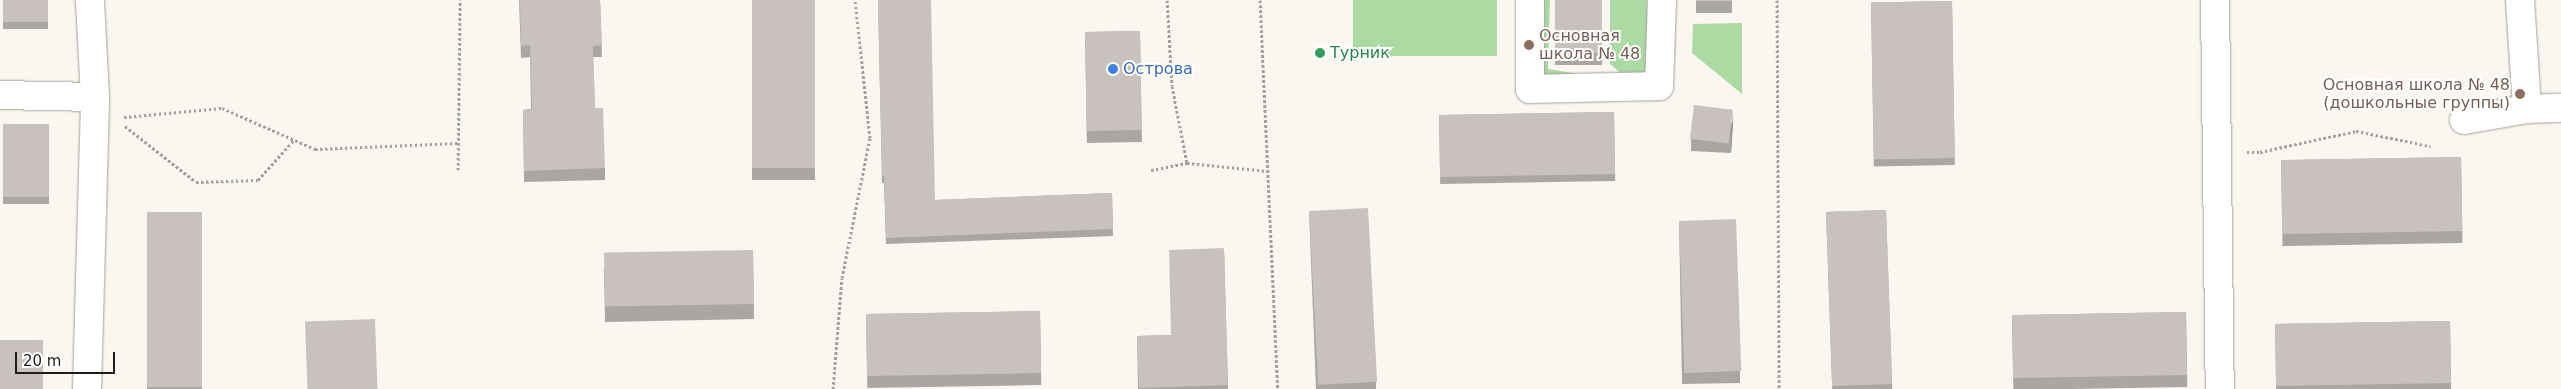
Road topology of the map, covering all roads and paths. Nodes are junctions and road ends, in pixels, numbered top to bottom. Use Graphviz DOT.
graph roads {
  1 [pos="90,0"];
  2 [pos="460,0"];
  3 [pos="855,0"];
  4 [pos="1167,0"];
  5 [pos="1260,0"];
  6 [pos="1530,0"];
  7 [pos="1662,0"];
  8 [pos="1777,0"];
  9 [pos="2215,0"];
  10 [pos="2520,0"];
  11 [pos="0,95"];
  12 [pos="2561,108"];
  13 [pos="2527,109"];
  14 [pos="101,112"];
  15 [pos="2464,120"];
  16 [pos="294,140"];
  17 [pos="458,142"];
  18 [pos="2430,146"];
  19 [pos="2216,154"];
  20 [pos="1187,163"];
  21 [pos="458,170"];
  22 [pos="1151,170"];
  23 [pos="1268,171"];
  24 [pos="87,389"];
  25 [pos="833,389"];
  26 [pos="1278,389"];
  27 [pos="1779,389"];
  28 [pos="2220,389"];
  1 -- 14 [label="street"];
  2 -- 17 [label="path"];
  3 -- 25 [label="path"];
  4 -- 20 [label="path"];
  5 -- 23 [label="path"];
  6 -- 7 [label="street"];
  8 -- 27 [label="path"];
  9 -- 19 [label="street"];
  10 -- 13 [label="street"];
  11 -- 14 [label="street"];
  12 -- 13 [label="street"];
  13 -- 15 [label="street"];
  14 -- 16 [label="path"];
  14 -- 16 [label="path"];
  14 -- 24 [label="street"];
  16 -- 17 [label="path"];
  17 -- 21 [label="path"];
  18 -- 19 [label="path"];
  19 -- 28 [label="street"];
  20 -- 22 [label="path"];
  20 -- 23 [label="path"];
  23 -- 26 [label="path"];
}
